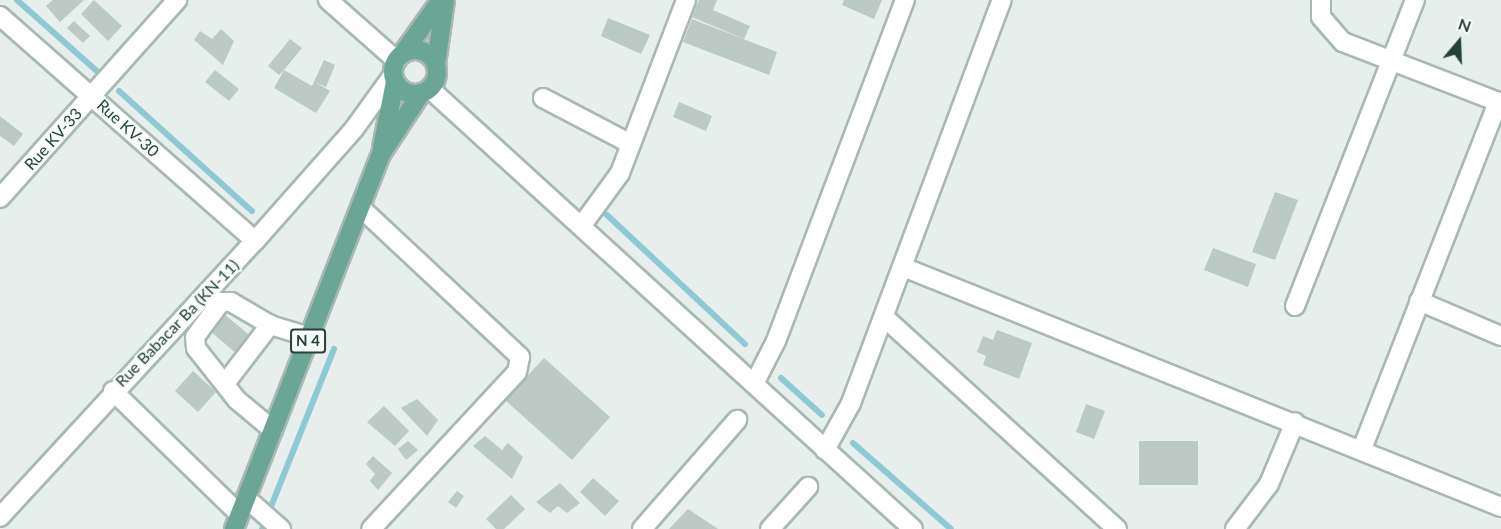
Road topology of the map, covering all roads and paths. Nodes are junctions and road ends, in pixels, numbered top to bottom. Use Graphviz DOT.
graph roads {
  1 [pos="177,0"];
  2 [pos="328,0"];
  3 [pos="441,0"];
  4 [pos="445,0"];
  5 [pos="686,0"];
  6 [pos="905,0"];
  7 [pos="1002,0"];
  8 [pos="1321,0"];
  9 [pos="1415,0"];
  10 [pos="0,16"];
  11 [pos="1391,62"];
  12 [pos="436,64"];
  13 [pos="397,67"];
  14 [pos="425,91"];
  15 [pos="91,96"];
  16 [pos="543,98"];
  17 [pos="1499,103"];
  18 [pos="386,112"];
  19 [pos="354,129"];
  20 [pos="631,144"];
  21 [pos="381,154"];
  22 [pos="0,198"];
  23 [pos="361,208"];
  24 [pos="582,225"];
  25 [pos="255,241"];
  26 [pos="903,267"];
  27 [pos="1419,301"];
  28 [pos="1295,306"];
  29 [pos="884,317"];
  30 [pos="270,325"];
  31 [pos="1501,336"];
  32 [pos="310,337"];
  33 [pos="227,381"];
  34 [pos="754,384"];
  35 [pos="113,391"];
  36 [pos="737,420"];
  37 [pos="1295,422"];
  38 [pos="273,430"];
  39 [pos="1362,449"];
  40 [pos="825,450"];
  41 [pos="808,487"];
  42 [pos="1501,507"];
  43 [pos="244,512"];
  44 [pos="0,517"];
  45 [pos="278,526"];
  46 [pos="371,529"];
  47 [pos="642,529"];
  48 [pos="770,529"];
  49 [pos="913,529"];
  50 [pos="1117,529"];
  51 [pos="1235,529"];
  1 -- 15 [label="street, Rue KV-33"];
  2 -- 13 [label="street"];
  3 -- 13 [label="main road, N 4"];
  4 -- 12 [label="main road, N 4"];
  5 -- 20 [label="street"];
  6 -- 34 [label="street"];
  7 -- 26 [label="street"];
  8 -- 11 [label="street"];
  9 -- 11 [label="street"];
  10 -- 15 [label="street, Rue KV-30"];
  11 -- 17 [label="street"];
  11 -- 28 [label="street"];
  12 -- 13 [label="main road"];
  12 -- 14 [label="main road, N 4"];
  13 -- 14 [label="main road"];
  13 -- 18 [label="main road, N 4"];
  13 -- 19 [label="street"];
  14 -- 21 [label="main road, N 4"];
  14 -- 24 [label="street"];
  15 -- 22 [label="street, Rue KV-33"];
  15 -- 25 [label="street, Rue KV-30"];
  16 -- 20 [label="street"];
  17 -- 27 [label="street"];
  18 -- 19 [label="street"];
  18 -- 21 [label="main road, N 4"];
  19 -- 25 [label="street, Rue Babacar Ba (KN-11)"];
  20 -- 24 [label="street"];
  21 -- 23 [label="main road, N 4"];
  23 -- 32 [label="main road, N 4"];
  23 -- 46 [label="street"];
  24 -- 34 [label="street"];
  25 -- 35 [label="street, Rue Babacar Ba (KN-11)"];
  26 -- 29 [label="street"];
  26 -- 37 [label="street"];
  27 -- 31 [label="street"];
  27 -- 39 [label="street"];
  29 -- 40 [label="street"];
  29 -- 50 [label="street"];
  30 -- 32 [label="street"];
  30 -- 33 [label="street"];
  30 -- 33 [label="street"];
  32 -- 38 [label="main road, N 4"];
  33 -- 38 [label="street"];
  34 -- 40 [label="street"];
  35 -- 43 [label="street"];
  35 -- 44 [label="street, Rue Babacar Ba (KN-11)"];
  36 -- 47 [label="street"];
  37 -- 39 [label="street"];
  37 -- 51 [label="street"];
  38 -- 43 [label="main road, N 4"];
  39 -- 42 [label="street"];
  40 -- 49 [label="street"];
  41 -- 48 [label="street"];
  43 -- 45 [label="street"];
}
